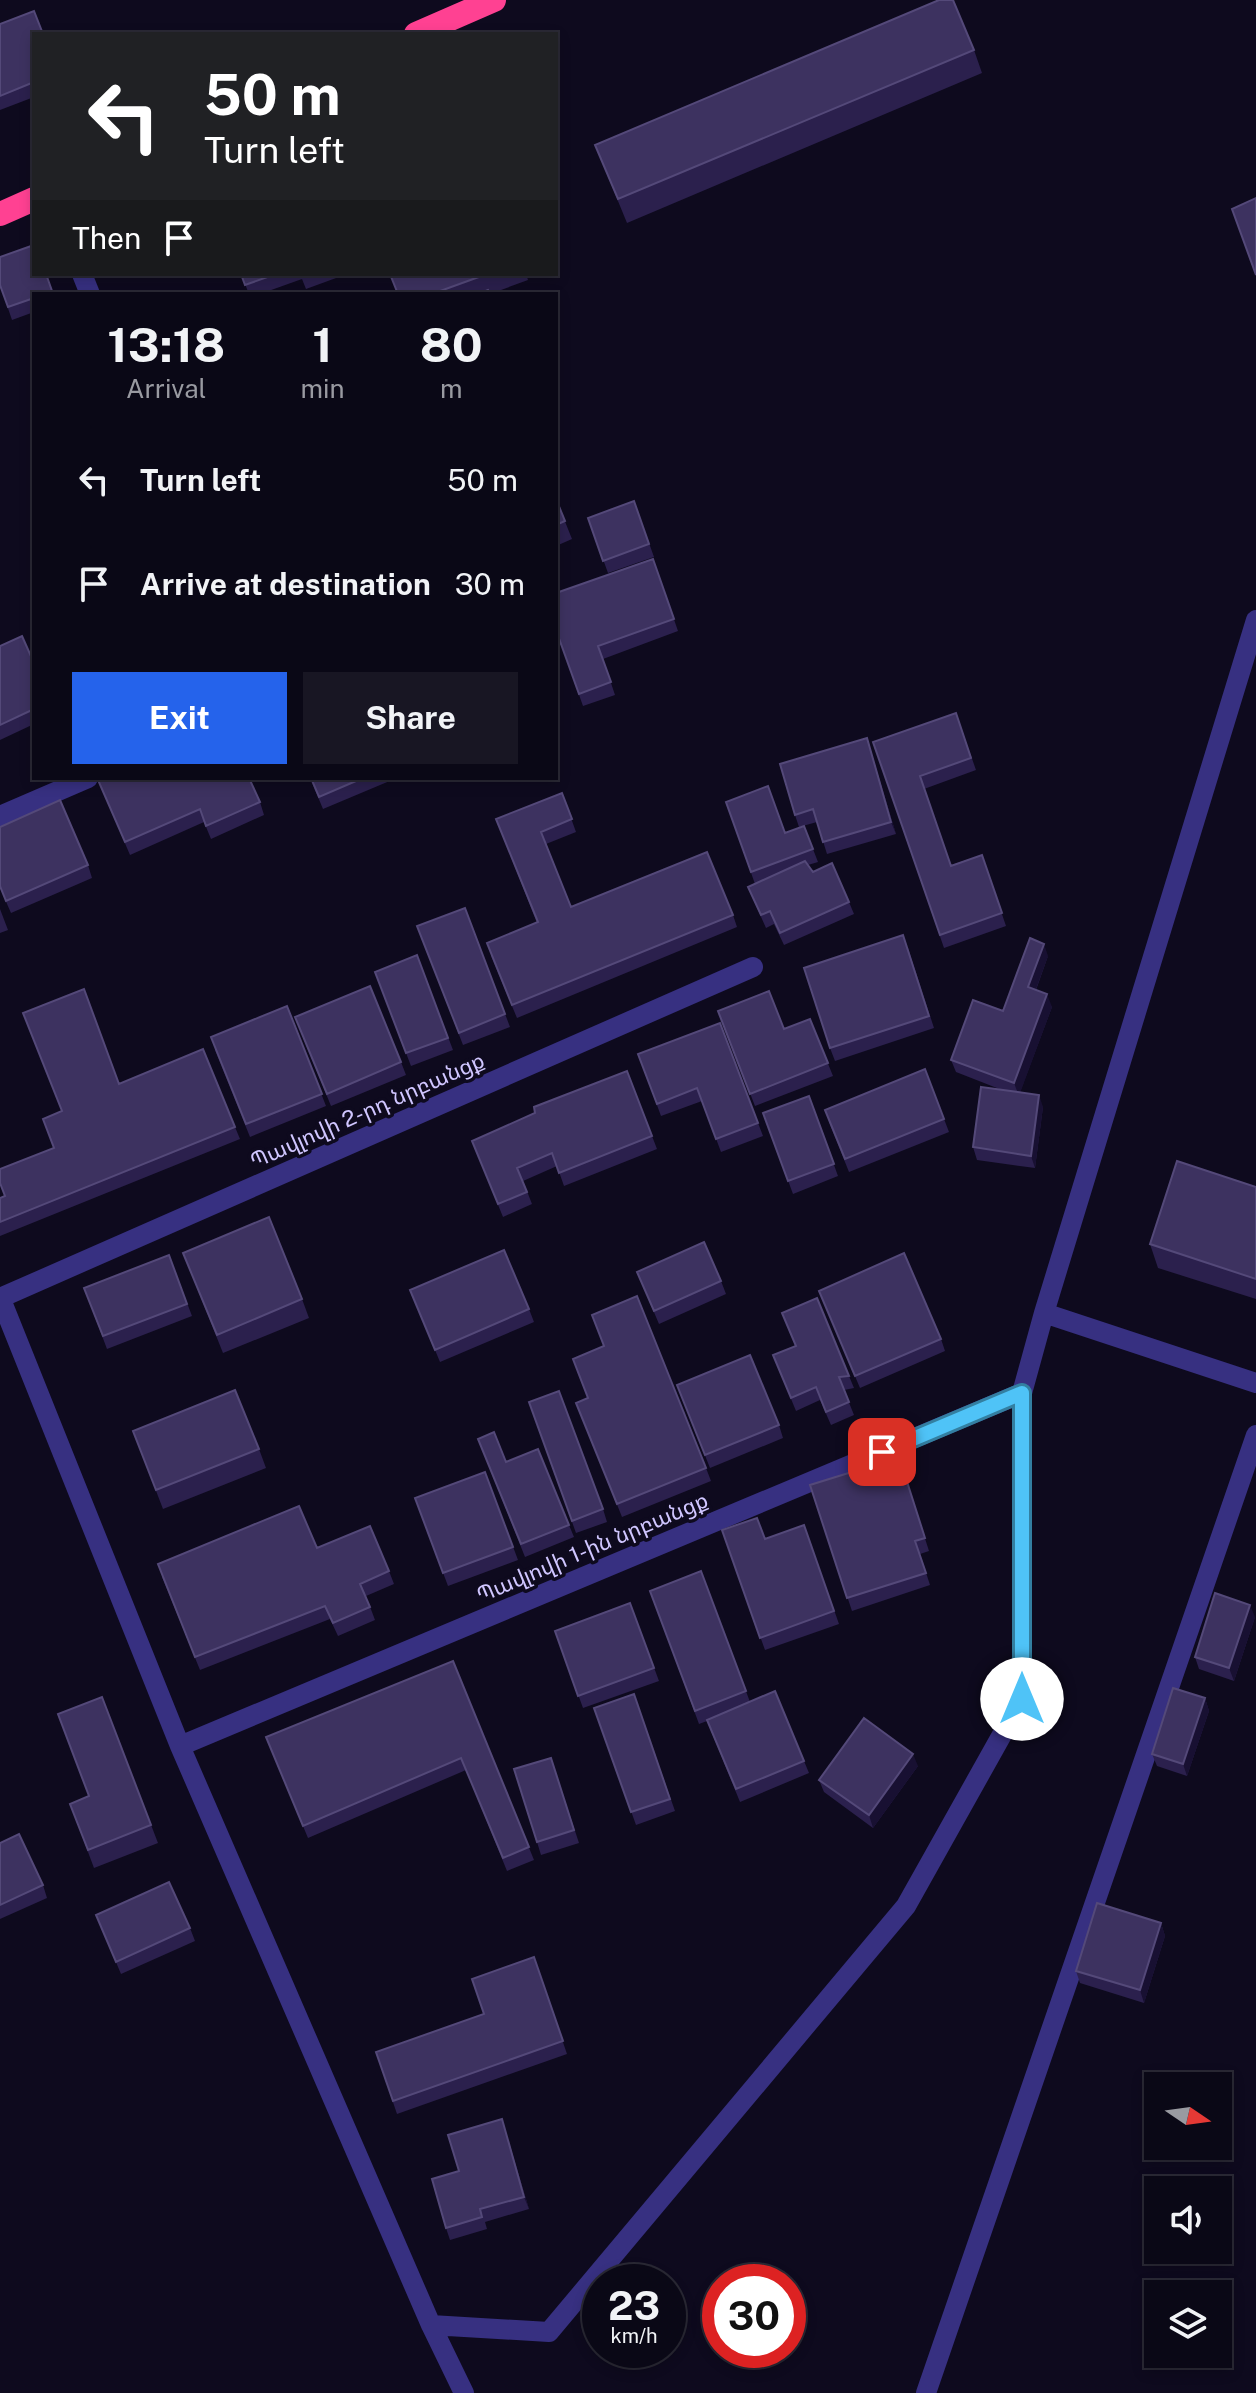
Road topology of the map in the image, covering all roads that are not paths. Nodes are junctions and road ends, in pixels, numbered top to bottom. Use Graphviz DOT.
graph roads {
  1 [pos="494,0"];
  2 [pos="421,32"];
  3 [pos="32,200"];
  4 [pos="0,214"];
  5 [pos="1256,620"];
  6 [pos="83,780"];
  7 [pos="0,816"];
  8 [pos="753,967"];
  9 [pos="0,1297"];
  10 [pos="1044,1313"];
  11 [pos="1256,1383"];
  12 [pos="1022,1393"];
  13 [pos="1256,1435"];
  14 [pos="180,1746"];
  15 [pos="431,2325"];
  16 [pos="464,2393"];
  17 [pos="926,2393"];
  1 -- 2 [label="highway"];
  3 -- 4 [label="highway"];
  5 -- 10 [label="street"];
  6 -- 7 [label="street"];
  8 -- 9 [label="street, Պավլովի 2-րդ նրբանցք"];
  9 -- 14 [label="street"];
  10 -- 11 [label="street"];
  10 -- 12 [label="street"];
  12 -- 14 [label="street, Պավլովի 1-ին նրբանցք"];
  12 -- 15 [label="street"];
  13 -- 17 [label="street"];
  14 -- 15 [label="street"];
  15 -- 16 [label="street"];
}
